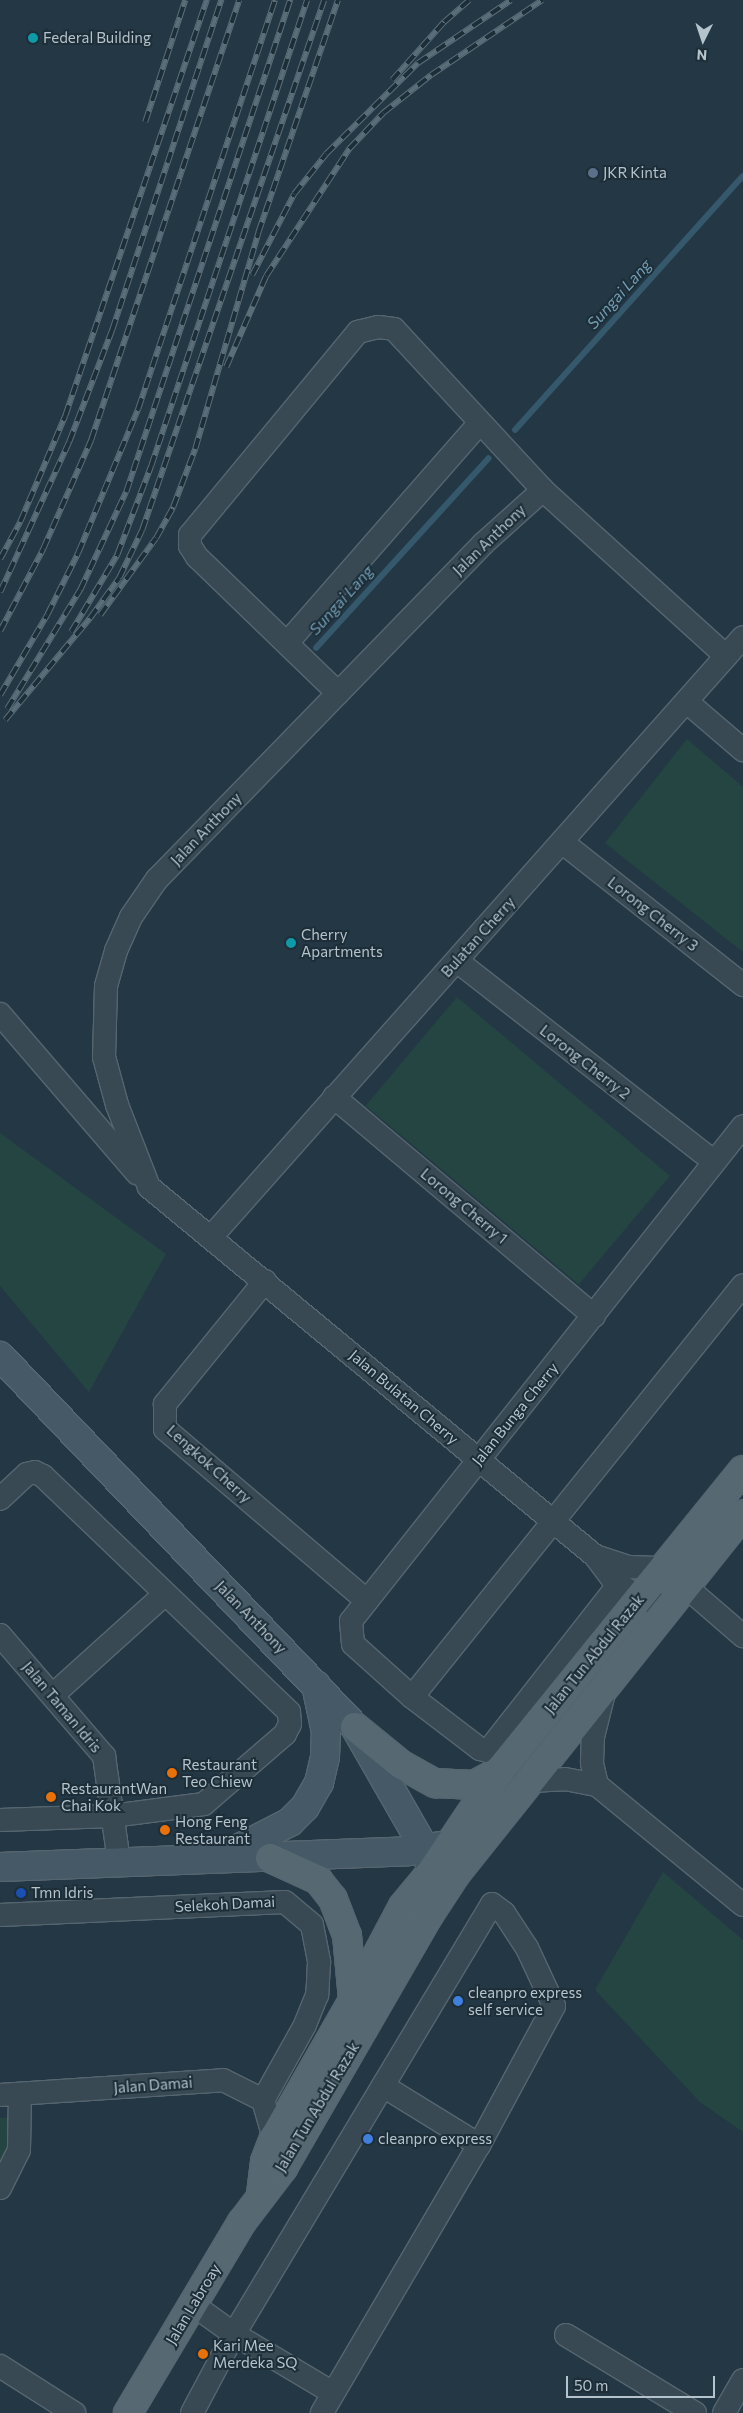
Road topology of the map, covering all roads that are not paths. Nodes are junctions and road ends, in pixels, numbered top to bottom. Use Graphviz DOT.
graph roads {
  1 [pos="479,424"];
  2 [pos="543,490"];
  3 [pos="743,637"];
  4 [pos="288,642"];
  5 [pos="726,656"];
  6 [pos="338,693"];
  7 [pos="687,702"];
  8 [pos="743,750"];
  9 [pos="562,842"];
  10 [pos="457,961"];
  11 [pos="743,985"];
  12 [pos="0,1014"];
  13 [pos="334,1097"];
  14 [pos="743,1126"];
  15 [pos="714,1162"];
  16 [pos="149,1187"];
  17 [pos="212,1236"];
  18 [pos="264,1280"];
  19 [pos="743,1285"];
  20 [pos="594,1316"];
  21 [pos="0,1356"];
  22 [pos="478,1459"];
  23 [pos="743,1470"];
  24 [pos="0,1499"];
  25 [pos="743,1514"];
  26 [pos="554,1522"];
  27 [pos="595,1556"];
  28 [pos="664,1568"];
  29 [pos="685,1586"];
  30 [pos="629,1591"];
  31 [pos="165,1594"];
  32 [pos="367,1601"];
  33 [pos="668,1608"];
  34 [pos="0,1635"];
  35 [pos="743,1636"];
  36 [pos="606,1684"];
  37 [pos="316,1685"];
  38 [pos="54,1694"];
  39 [pos="412,1697"];
  40 [pos="355,1727"];
  41 [pos="499,1771"];
  42 [pos="530,1781"];
  43 [pos="597,1786"];
  44 [pos="112,1816"];
  45 [pos="0,1820"];
  46 [pos="452,1843"];
  47 [pos="223,1856"];
  48 [pos="270,1858"];
  49 [pos="429,1860"];
  50 [pos="119,1861"];
  51 [pos="0,1867"];
  52 [pos="743,1905"];
  53 [pos="0,1915"];
  54 [pos="428,1917"];
  55 [pos="353,2000"];
  56 [pos="383,2086"];
  57 [pos="10,2095"];
  58 [pos="263,2100"];
  59 [pos="274,2138"];
  60 [pos="479,2145"];
  61 [pos="0,2188"];
  62 [pos="260,2196"];
  63 [pos="192,2304"];
  64 [pos="234,2334"];
  65 [pos="566,2335"];
  66 [pos="0,2366"];
  67 [pos="742,2383"];
  68 [pos="333,2393"];
  69 [pos="74,2413"];
  70 [pos="128,2413"];
  71 [pos="192,2413"];
  72 [pos="322,2413"];
  73 [pos="695,2413"];
  74 [pos="724,2413"];
  1 -- 2 [label="street"];
  1 -- 4 [label="street"];
  1 -- 4 [label="street"];
  2 -- 5 [label="street"];
  2 -- 6 [label="street, Jalan Anthony"];
  3 -- 5 [label="street, Bulatan Cherry"];
  4 -- 6 [label="street"];
  5 -- 7 [label="street, Bulatan Cherry"];
  6 -- 16 [label="street, Jalan Anthony"];
  7 -- 8 [label="street"];
  7 -- 9 [label="street, Bulatan Cherry"];
  9 -- 10 [label="street, Bulatan Cherry"];
  9 -- 11 [label="street, Lorong Cherry 3"];
  10 -- 13 [label="street, Bulatan Cherry"];
  10 -- 15 [label="street, Lorong Cherry 2"];
  12 -- 16 [label="street"];
  13 -- 17 [label="street, Bulatan Cherry"];
  13 -- 20 [label="street, Lorong Cherry 1"];
  14 -- 15 [label="street, Jalan Bunga Cherry"];
  15 -- 20 [label="street, Jalan Bunga Cherry"];
  16 -- 17 [label="street"];
  17 -- 18 [label="street, Jalan Bulatan Cherry"];
  18 -- 22 [label="street, Jalan Bulatan Cherry"];
  18 -- 32 [label="street, Lengkok Cherry"];
  19 -- 26 [label="street"];
  20 -- 22 [label="street, Jalan Bunga Cherry"];
  21 -- 37 [label="main road, Jalan Anthony"];
  22 -- 26 [label="street, Jalan Bulatan Cherry"];
  22 -- 32 [label="street, Jalan Bunga Cherry"];
  23 -- 28 [label="main road, Jalan Tun Abdul Razak"];
  24 -- 31 [label="street"];
  25 -- 29 [label="main road, Jalan Tun Abdul Razak"];
  26 -- 27 [label="street, Jalan Bulatan Cherry"];
  26 -- 39 [label="street"];
  27 -- 28 [label="street"];
  27 -- 30 [label="street, Jalan Bulatan Cherry"];
  28 -- 30 [label="main road, Jalan Tun Abdul Razak"];
  29 -- 33 [label="main road, Jalan Tun Abdul Razak"];
  29 -- 35 [label="street"];
  30 -- 33 [label="street, Jalan Bulatan Cherry"];
  30 -- 39 [label="street, Jalan Bunga Cherry"];
  30 -- 41 [label="main road, Jalan Tun Abdul Razak"];
  31 -- 38 [label="street"];
  31 -- 44 [label="street"];
  32 -- 39 [label="street, Jalan Bunga Cherry"];
  33 -- 36 [label="main road, Jalan Tun Abdul Razak"];
  34 -- 38 [label="street, Jalan Taman Idris"];
  36 -- 42 [label="main road, Jalan Tun Abdul Razak"];
  36 -- 43 [label="street"];
  37 -- 40 [label="main road, Jalan Anthony"];
  37 -- 47 [label="main road"];
  38 -- 44 [label="street, Jalan Taman Idris"];
  40 -- 41 [label="main road"];
  40 -- 49 [label="main road, Jalan Anthony"];
  41 -- 46 [label="main road, Jalan Tun Abdul Razak"];
  42 -- 43 [label="street"];
  42 -- 46 [label="main road, Jalan Tun Abdul Razak"];
  42 -- 54 [label="main road, Jalan Tun Abdul Razak"];
  43 -- 52 [label="street"];
  44 -- 45 [label="street"];
  44 -- 50 [label="street, Jalan Taman Idris"];
  46 -- 49 [label="main road, Jalan Tun Abdul Razak"];
  47 -- 48 [label="main road"];
  47 -- 50 [label="main road"];
  48 -- 49 [label="main road"];
  48 -- 55 [label="main road"];
  49 -- 54 [label="main road"];
  49 -- 55 [label="main road, Jalan Tun Abdul Razak"];
  50 -- 51 [label="main road"];
  53 -- 58 [label="street, Selekoh Damai"];
  54 -- 62 [label="main road, Jalan Tun Abdul Razak"];
  55 -- 59 [label="main road, Jalan Tun Abdul Razak"];
  56 -- 60 [label="street"];
  56 -- 60 [label="street"];
  56 -- 64 [label="street"];
  57 -- 58 [label="street, Jalan Damai"];
  57 -- 61 [label="street"];
  58 -- 59 [label="street"];
  59 -- 62 [label="main road, Jalan Tun Abdul Razak"];
  60 -- 68 [label="street"];
  62 -- 63 [label="main road, Jalan Labroay"];
  63 -- 64 [label="street"];
  63 -- 70 [label="main road, Jalan Labroay"];
  64 -- 68 [label="street"];
  64 -- 71 [label="street"];
  65 -- 73 [label="street"];
  66 -- 69 [label="street"];
  67 -- 74 [label="street"];
  68 -- 72 [label="street"];
}
